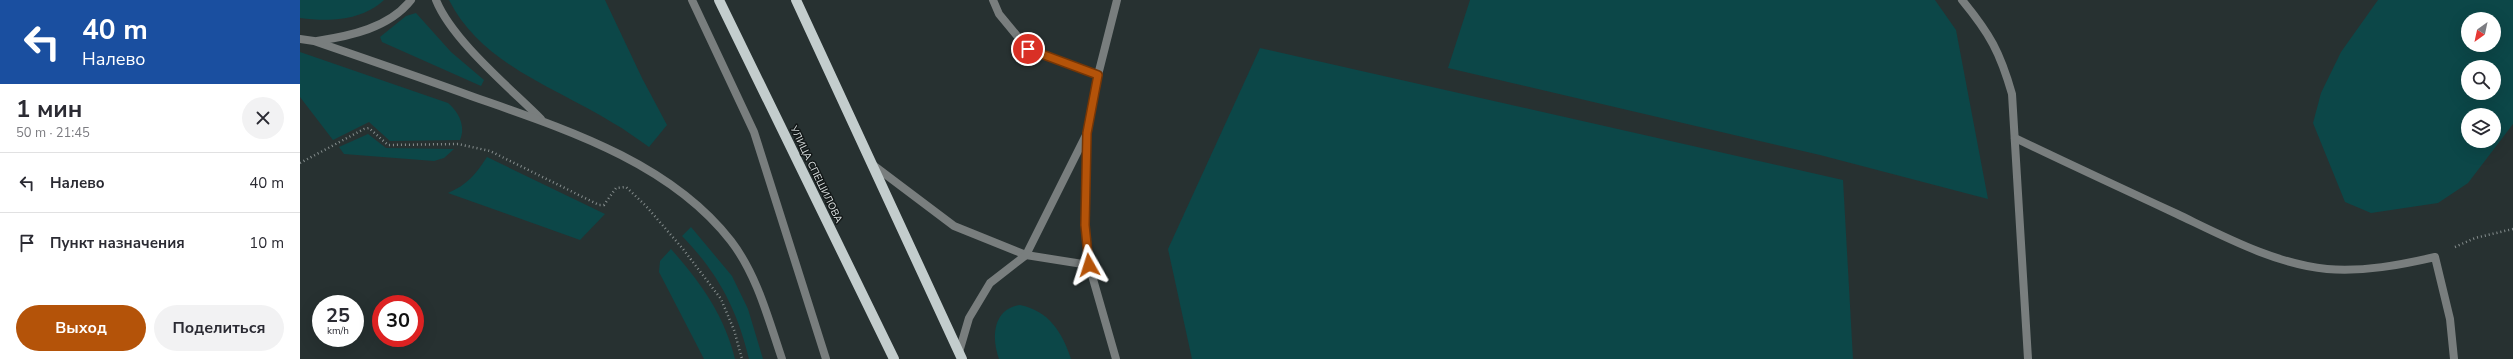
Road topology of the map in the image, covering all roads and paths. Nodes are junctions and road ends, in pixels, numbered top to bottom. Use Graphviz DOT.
graph roads {
  1 [pos="411,0"];
  2 [pos="436,0"];
  3 [pos="692,0"];
  4 [pos="719,0"];
  5 [pos="796,0"];
  6 [pos="993,0"];
  7 [pos="1117,0"];
  8 [pos="1962,0"];
  9 [pos="300,39"];
  10 [pos="314,41"];
  11 [pos="1098,75"];
  12 [pos="543,121"];
  13 [pos="1087,133"];
  14 [pos="2015,138"];
  15 [pos="300,163"];
  16 [pos="873,164"];
  17 [pos="2513,229"];
  18 [pos="1026,255"];
  19 [pos="2435,256"];
  20 [pos="1089,265"];
  21 [pos="960,355"];
  22 [pos="742,359"];
  23 [pos="782,359"];
  24 [pos="826,359"];
  25 [pos="894,359"];
  26 [pos="1116,359"];
  27 [pos="2028,359"];
  28 [pos="2454,359"];
  1 -- 10 [label="street"];
  2 -- 12 [label="street"];
  3 -- 24 [label="street"];
  4 -- 25 [label="main road, УЛИЦА СПЕШИЛОВА"];
  5 -- 16 [label="main road"];
  6 -- 11 [label="street"];
  7 -- 11 [label="street"];
  8 -- 14 [label="street"];
  9 -- 10 [label="street"];
  10 -- 12 [label="street"];
  11 -- 13 [label="street"];
  12 -- 23 [label="street"];
  13 -- 18 [label="street"];
  13 -- 20 [label="street"];
  14 -- 19 [label="street"];
  14 -- 27 [label="street"];
  15 -- 22 [label="path"];
  16 -- 18 [label="street"];
  16 -- 21 [label="main road"];
  17 -- 19 [label="path"];
  18 -- 20 [label="street"];
  18 -- 21 [label="street"];
  19 -- 28 [label="street"];
  20 -- 26 [label="street"];
}
